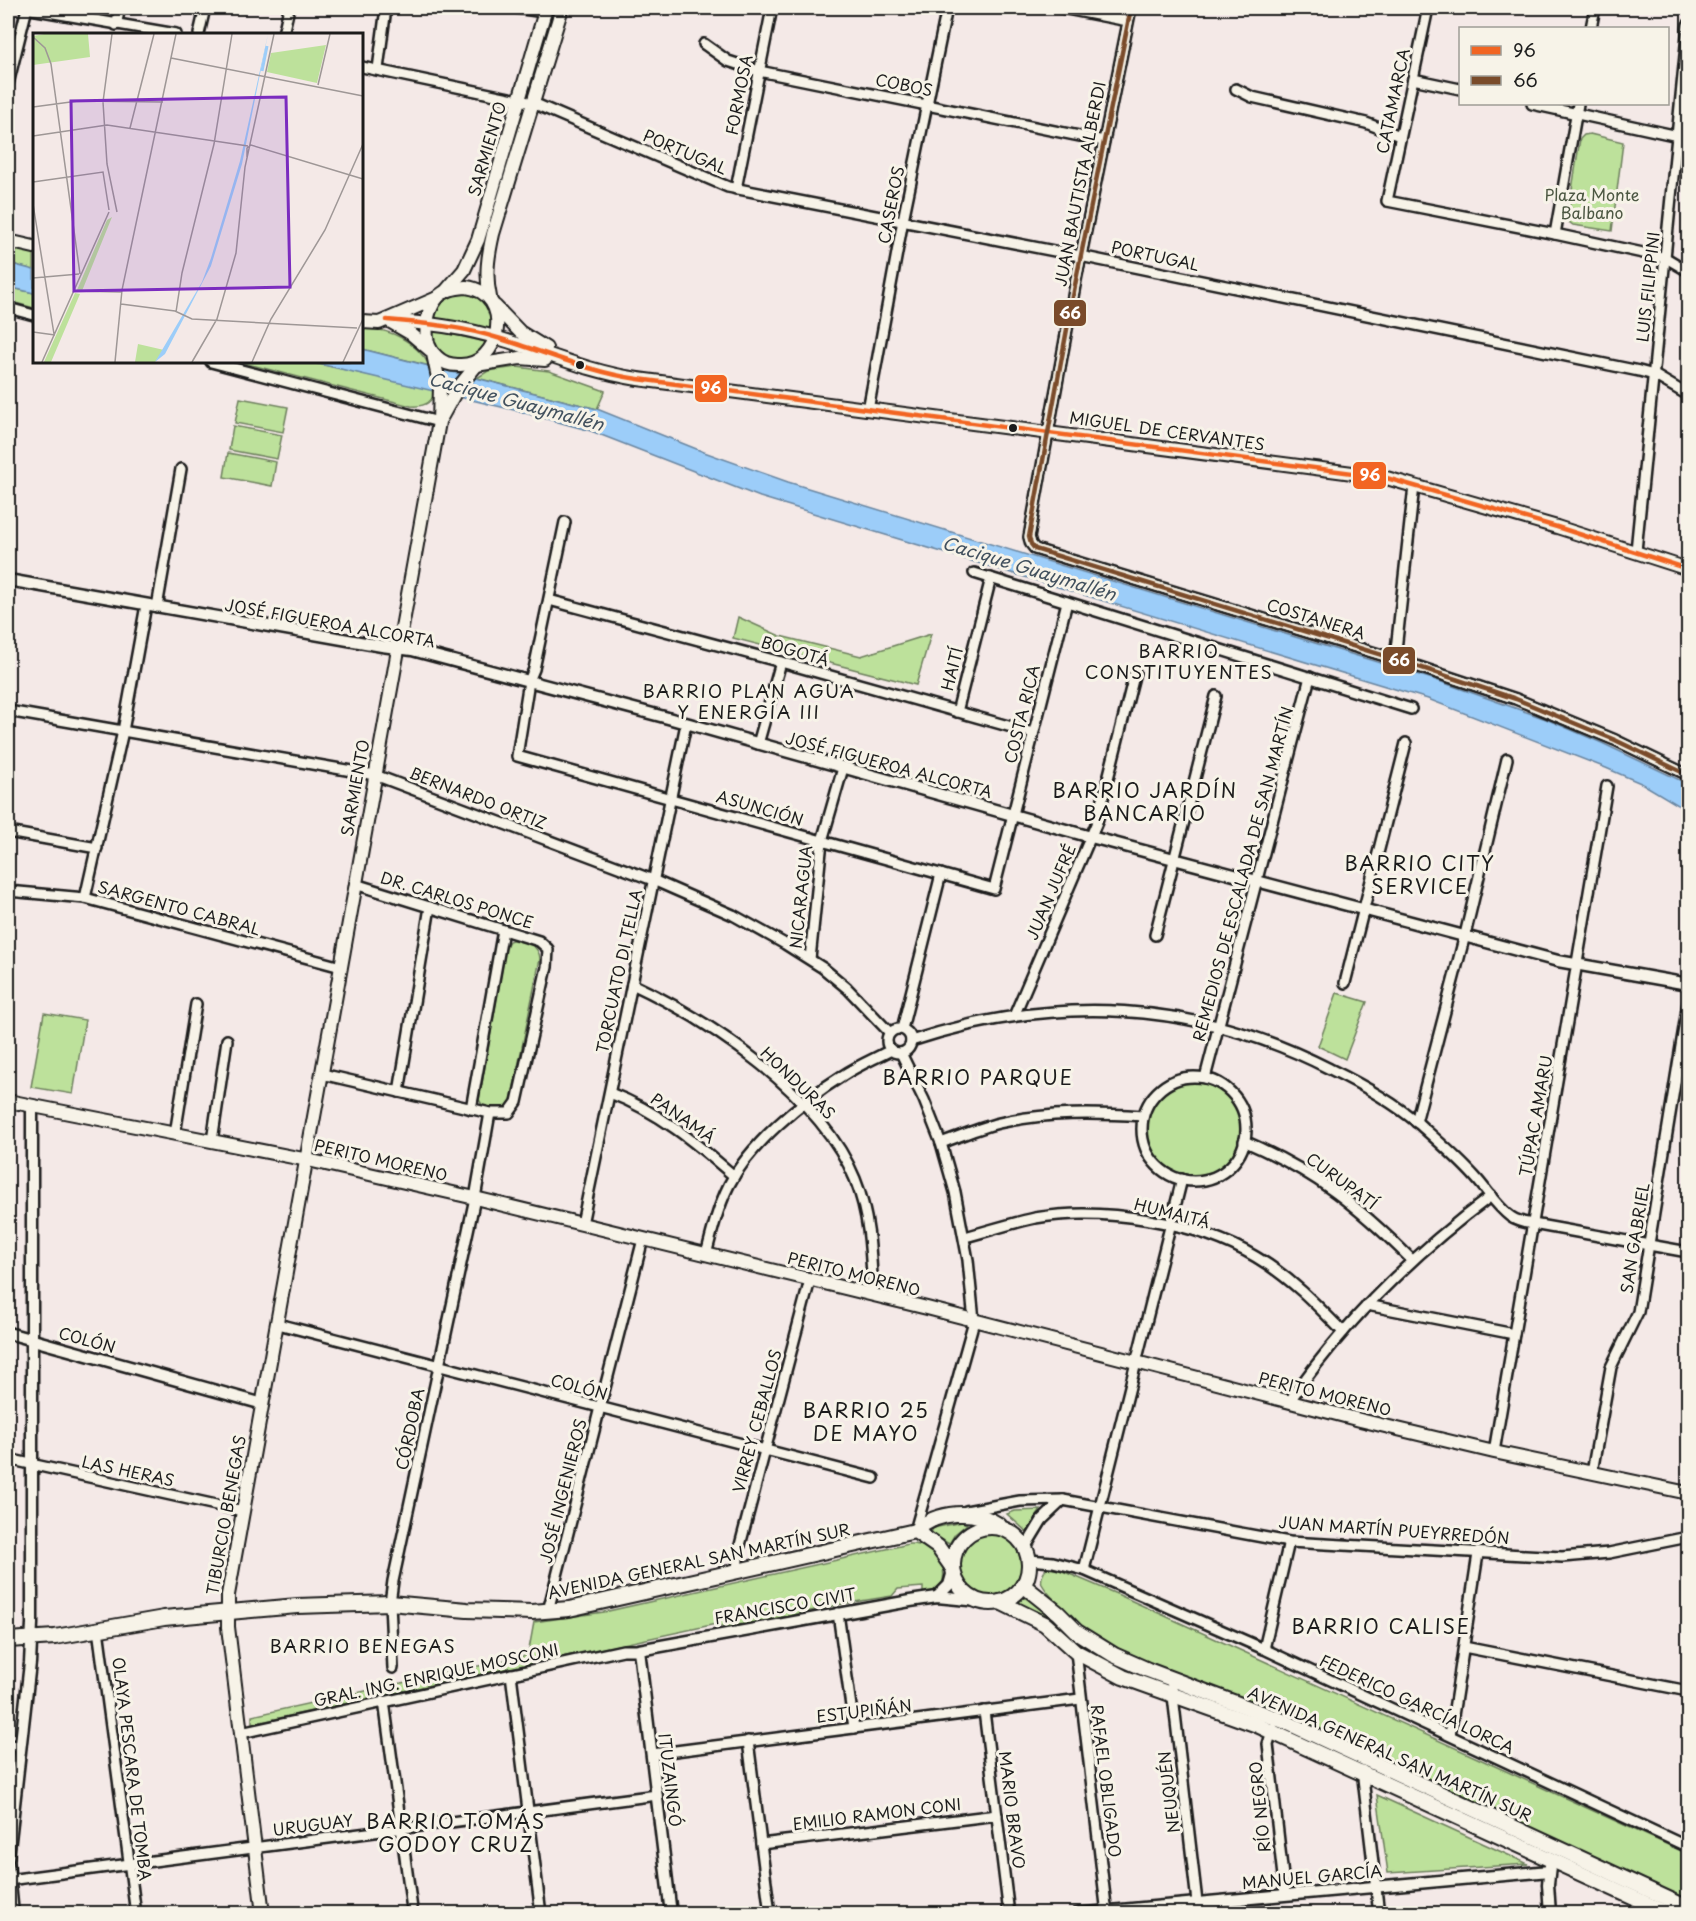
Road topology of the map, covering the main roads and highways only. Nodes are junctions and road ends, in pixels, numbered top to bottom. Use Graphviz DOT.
graph roads {
  1 [pos="562,8"];
  2 [pos="545,10"];
  3 [pos="8,234"];
  4 [pos="33,240"];
  5 [pos="8,241"];
  6 [pos="33,247"];
  7 [pos="441,295"];
  8 [pos="493,301"];
  9 [pos="363,314"];
  10 [pos="387,320"];
  11 [pos="363,321"];
  12 [pos="427,324"];
  13 [pos="495,337"];
  14 [pos="432,352"];
  15 [pos="561,360"];
  16 [pos="475,366"];
  17 [pos="439,422"];
  18 [pos="1689,569"];
  19 [pos="8,1101"];
  20 [pos="308,1160"];
  21 [pos="1689,1494"];
  22 [pos="1004,1529"];
  23 [pos="915,1532"];
  24 [pos="952,1569"];
  25 [pos="1023,1585"];
  26 [pos="1000,1602"];
  27 [pos="227,1611"];
  28 [pos="8,1640"];
  29 [pos="1274,1724"];
  30 [pos="1553,1860"];
  31 [pos="1645,1908"];
  32 [pos="1689,1908"];
  33 [pos="263,1914"];
  34 [pos="1670,1914"];
  1 -- 8 [label="main road, SARMIENTO"];
  2 -- 7 [label="main road, SARMIENTO"];
  3 -- 4 [label="main road"];
  5 -- 6 [label="main road"];
  7 -- 8 [label="main road"];
  7 -- 10 [label="main road, MIGUEL DE CERVANTES"];
  7 -- 12 [label="main road"];
  8 -- 13 [label="main road, SARMIENTO"];
  8 -- 15 [label="main road, MIGUEL DE CERVANTES"];
  9 -- 10 [label="main road, MIGUEL DE CERVANTES"];
  10 -- 11 [label="main road, MIGUEL DE CERVANTES"];
  10 -- 12 [label="main road, MIGUEL DE CERVANTES"];
  10 -- 14 [label="main road, MIGUEL DE CERVANTES"];
  12 -- 13 [label="main road, MIGUEL DE CERVANTES"];
  12 -- 14 [label="main road"];
  13 -- 15 [label="main road, MIGUEL DE CERVANTES"];
  13 -- 16 [label="main road, SARMIENTO"];
  14 -- 16 [label="main road, MIGUEL DE CERVANTES"];
  14 -- 17 [label="main road, SARMIENTO"];
  15 -- 16 [label="main road, MIGUEL DE CERVANTES"];
  15 -- 18 [label="main road, MIGUEL DE CERVANTES"];
  16 -- 17 [label="main road, SARMIENTO"];
  17 -- 20 [label="main road, SARMIENTO"];
  19 -- 20 [label="main road, PERITO MORENO"];
  20 -- 21 [label="main road, PERITO MORENO"];
  20 -- 27 [label="main road, TIBURCIO BENEGAS"];
  22 -- 23 [label="main road, JUAN MARTÍN PUEYRREDÓN"];
  22 -- 24 [label="main road"];
  22 -- 25 [label="main road"];
  23 -- 24 [label="main road"];
  23 -- 27 [label="main road, AVENIDA GENERAL SAN MARTÍN SUR"];
  24 -- 26 [label="main road, FRANCISCO CIVIT"];
  25 -- 26 [label="main road"];
  25 -- 29 [label="main road, AVENIDA GENERAL SAN MARTÍN SUR"];
  26 -- 29 [label="main road, AVENIDA GENERAL SAN MARTÍN SUR"];
  27 -- 28 [label="main road, AVENIDA GENERAL SAN MARTÍN SUR"];
  27 -- 33 [label="main road, TIBURCIO BENEGAS"];
  29 -- 30 [label="main road, AVENIDA GENERAL SAN MARTÍN SUR"];
  30 -- 31 [label="main road, AVENIDA GENERAL SAN MARTÍN SUR"];
  30 -- 32 [label="main road, AVENIDA GENERAL SAN MARTÍN SUR"];
  31 -- 34 [label="main road, AVENIDA GENERAL SAN MARTÍN SUR"];
}
